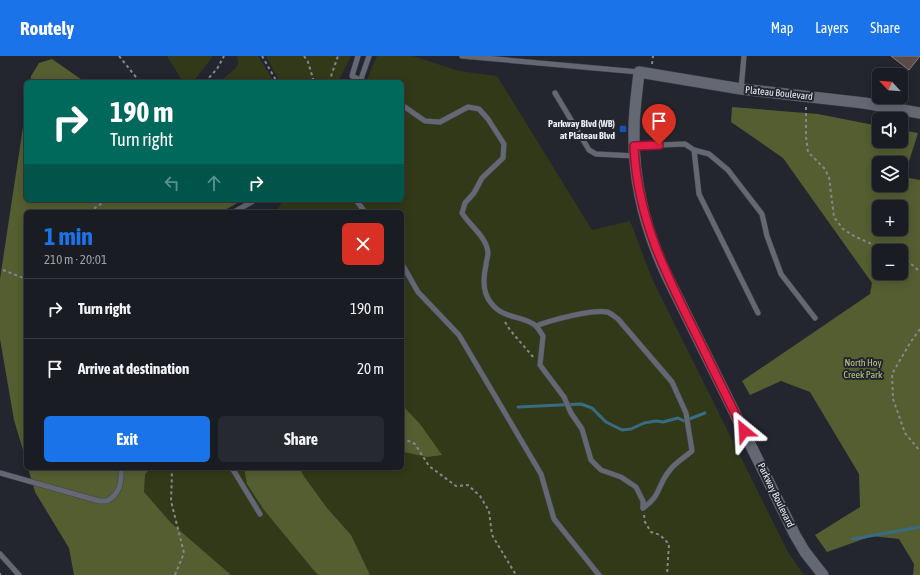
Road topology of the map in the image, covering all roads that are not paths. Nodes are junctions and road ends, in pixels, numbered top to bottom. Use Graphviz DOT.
graph roads {
  1 [pos="358,56"];
  2 [pos="369,56"];
  3 [pos="462,56"];
  4 [pos="744,56"];
  5 [pos="639,72"];
  6 [pos="359,80"];
  7 [pos="363,80"];
  8 [pos="741,89"];
  9 [pos="555,93"];
  10 [pos="404,106"];
  11 [pos="920,113"];
  12 [pos="694,150"];
  13 [pos="634,151"];
  14 [pos="252,202"];
  15 [pos="238,210"];
  16 [pos="404,268"];
  17 [pos="758,314"];
  18 [pos="815,318"];
  19 [pos="536,326"];
  20 [pos="121,470"];
  21 [pos="233,470"];
  22 [pos="0,473"];
  23 [pos="260,514"];
  24 [pos="0,554"];
  25 [pos="19,575"];
  26 [pos="599,575"];
  27 [pos="824,575"];
  1 -- 6 [label="lane"];
  2 -- 7 [label="lane"];
  3 -- 5 [label="lane"];
  4 -- 8 [label="lane"];
  5 -- 8 [label="street, Plateau Boulevard"];
  5 -- 13 [label="street, Parkway Boulevard"];
  8 -- 11 [label="street, Plateau Boulevard"];
  9 -- 13 [label="lane"];
  10 -- 19 [label="lane"];
  12 -- 13 [label="lane"];
  12 -- 17 [label="lane"];
  12 -- 18 [label="lane"];
  13 -- 27 [label="street, Parkway Boulevard"];
  14 -- 15 [label="lane"];
  16 -- 26 [label="lane"];
  19 -- 19 [label="lane"];
  20 -- 22 [label="lane"];
  21 -- 23 [label="lane"];
  24 -- 25 [label="lane"];
}
